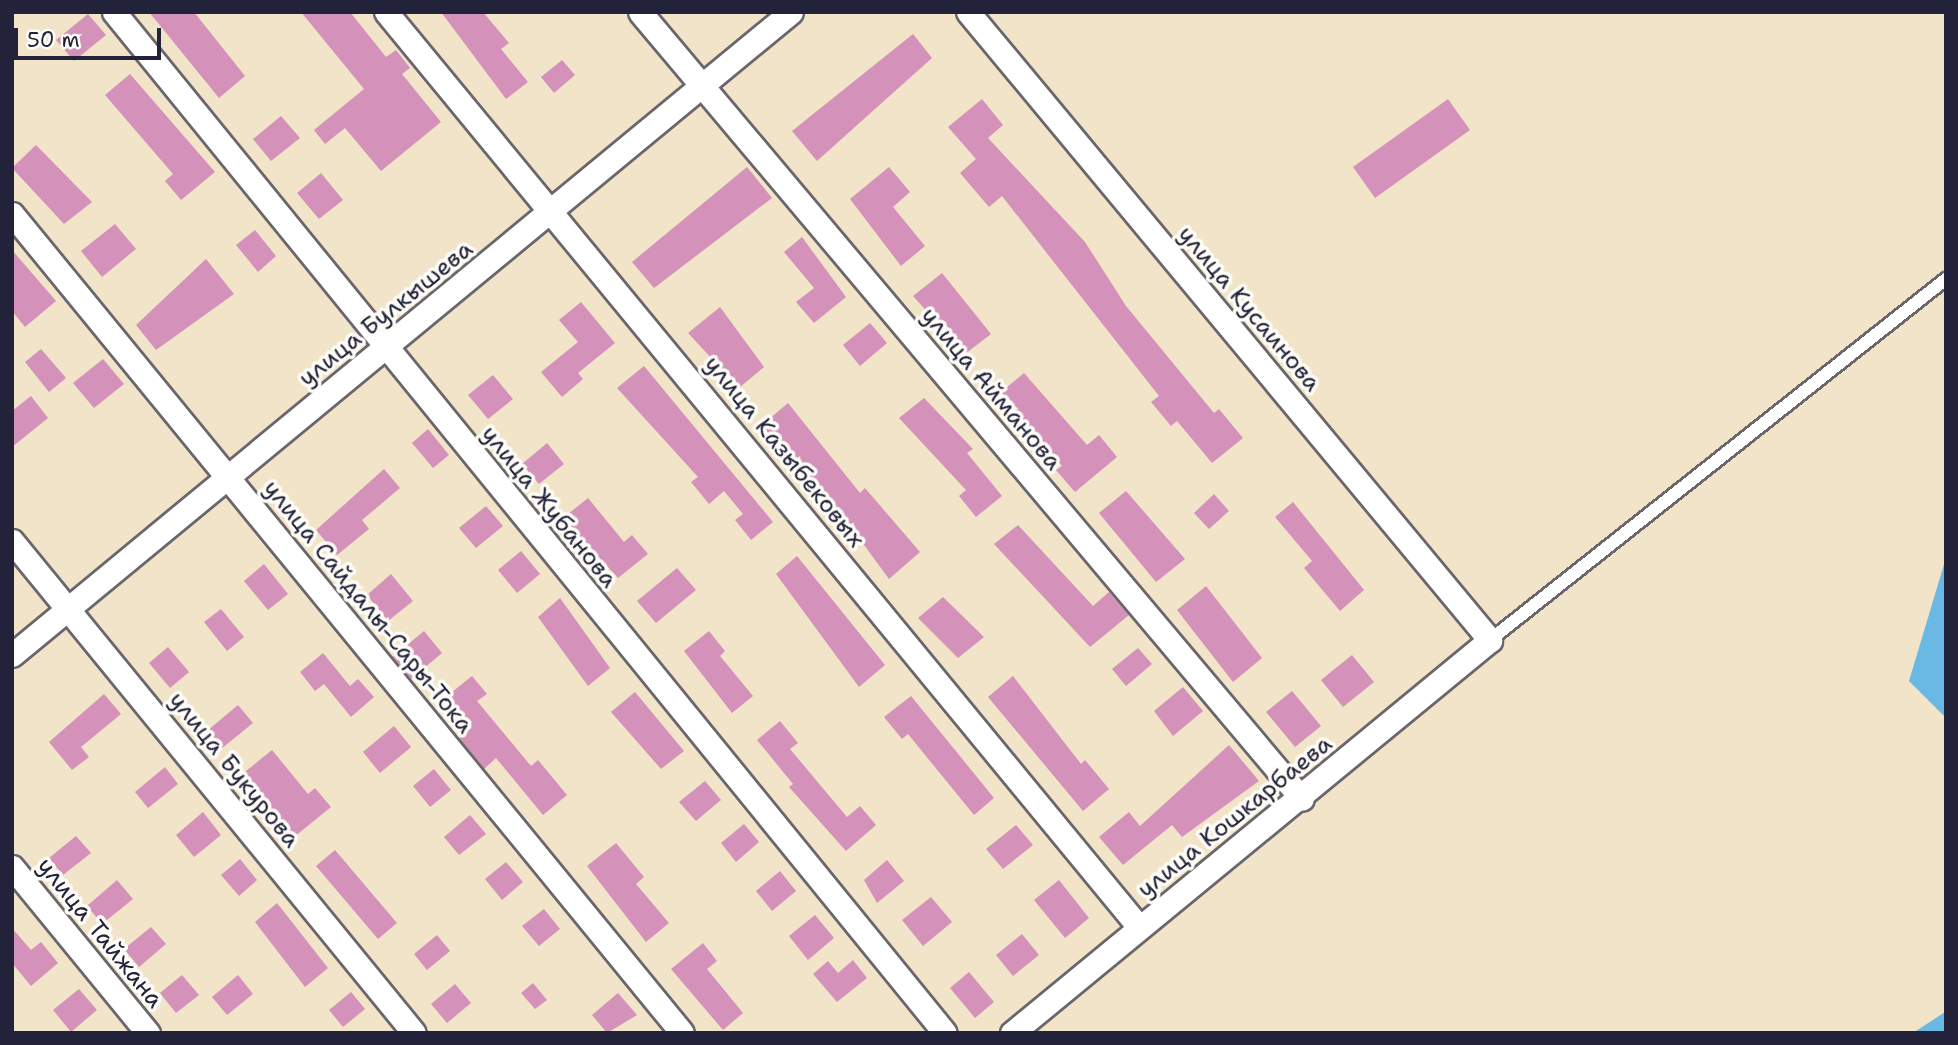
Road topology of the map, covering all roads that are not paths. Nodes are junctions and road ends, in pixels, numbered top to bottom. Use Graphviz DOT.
graph roads {
  1 [pos="114,12"];
  2 [pos="386,12"];
  3 [pos="640,12"];
  4 [pos="968,12"];
  5 [pos="786,14"];
  6 [pos="702,88"];
  7 [pos="552,211"];
  8 [pos="12,214"];
  9 [pos="1946,279"];
  10 [pos="385,348"];
  11 [pos="228,478"];
  12 [pos="12,541"];
  13 [pos="68,609"];
  14 [pos="1490,640"];
  15 [pos="12,655"];
  16 [pos="1302,799"];
  17 [pos="12,867"];
  18 [pos="1139,927"];
  19 [pos="148,1033"];
  20 [pos="414,1033"];
  21 [pos="682,1033"];
  22 [pos="945,1033"];
  23 [pos="1012,1033"];
  1 -- 10 [label="street, улица Жубанова"];
  2 -- 7 [label="street, улица Казыбековых"];
  3 -- 6 [label="street, улица Айманова"];
  4 -- 14 [label="street, улица Кусаинова"];
  5 -- 6 [label="street, улица Булкышева"];
  6 -- 7 [label="street, улица Булкышева"];
  6 -- 16 [label="street, улица Айманова"];
  7 -- 10 [label="street, улица Булкышева"];
  7 -- 18 [label="street, улица Казыбековых"];
  8 -- 11 [label="street, улица Сайдалы-Сары-Тока"];
  9 -- 14 [label="lane"];
  10 -- 11 [label="street, улица Булкышева"];
  10 -- 22 [label="street, улица Жубанова"];
  11 -- 13 [label="street, улица Булкышева"];
  11 -- 21 [label="street, улица Сайдалы-Сары-Тока"];
  12 -- 13 [label="street, улица Букурова"];
  13 -- 15 [label="street, улица Булкышева"];
  13 -- 20 [label="street, улица Букурова"];
  14 -- 16 [label="street, улица Кошкарбаева"];
  16 -- 18 [label="street, улица Кошкарбаева"];
  17 -- 19 [label="street, улица Тайжана"];
  18 -- 23 [label="street, улица Кошкарбаева"];
}
